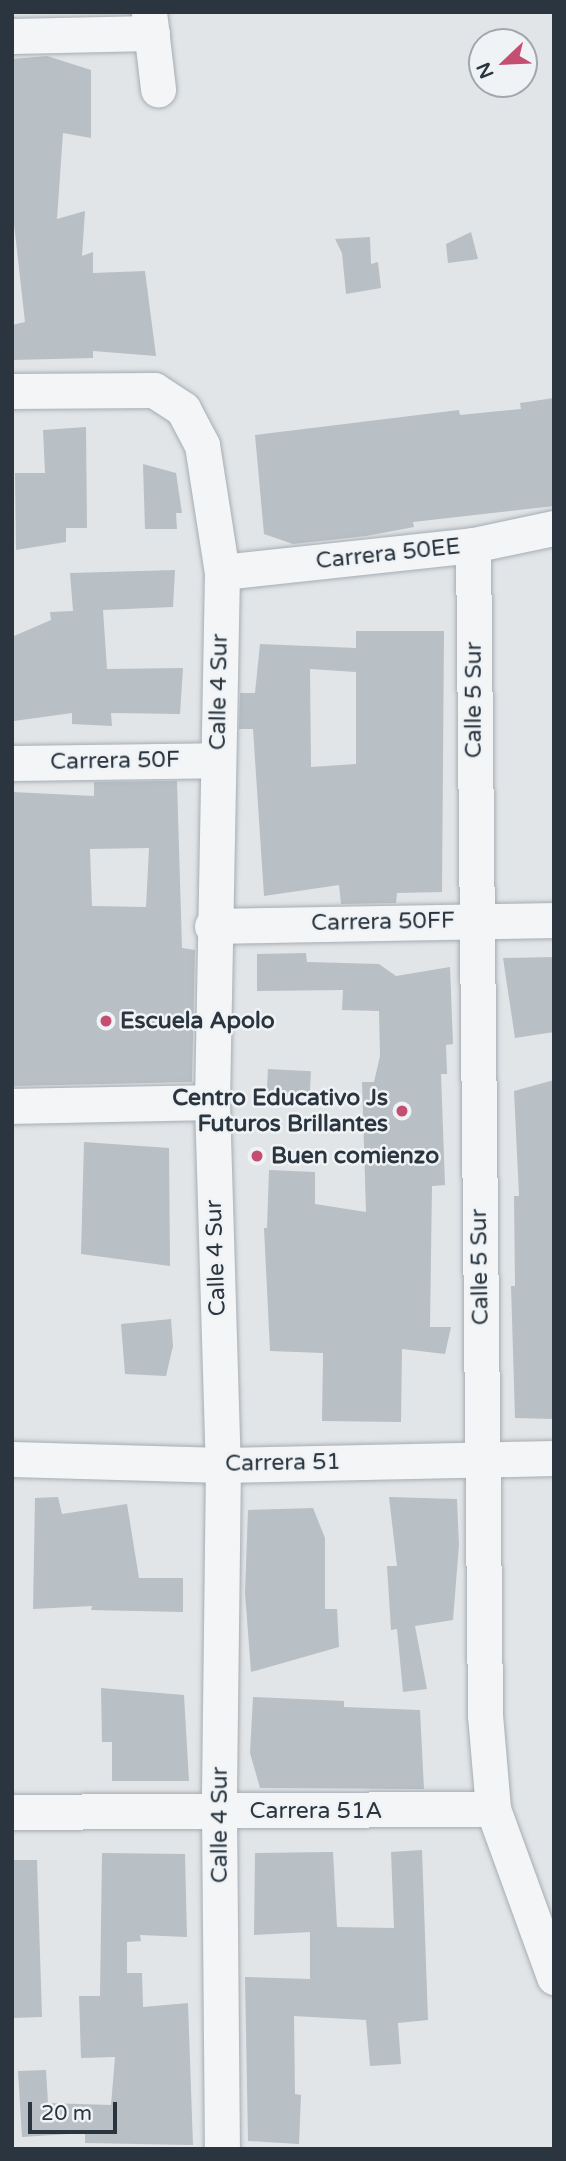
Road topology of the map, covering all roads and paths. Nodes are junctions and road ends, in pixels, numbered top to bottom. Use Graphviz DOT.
graph roads {
  1 [pos="151,22"];
  2 [pos="12,36"];
  3 [pos="158,89"];
  4 [pos="12,391"];
  5 [pos="554,528"];
  6 [pos="472,545"];
  7 [pos="222,572"];
  8 [pos="218,760"];
  9 [pos="12,763"];
  10 [pos="475,920"];
  11 [pos="554,920"];
  12 [pos="212,926"];
  13 [pos="212,1102"];
  14 [pos="12,1106"];
  15 [pos="554,1458"];
  16 [pos="12,1459"];
  17 [pos="483,1460"];
  18 [pos="223,1465"];
  19 [pos="493,1809"];
  20 [pos="219,1811"];
  21 [pos="12,1812"];
  22 [pos="554,1977"];
  23 [pos="222,2149"];
  1 -- 2 [label="street"];
  1 -- 3 [label="street"];
  4 -- 7 [label="street, Calle 4 Sur"];
  5 -- 6 [label="street, Carrera 50EE"];
  6 -- 7 [label="street, Carrera 50EE"];
  6 -- 10 [label="street, Calle 5 Sur"];
  7 -- 8 [label="street, Calle 4 Sur"];
  8 -- 9 [label="street, Carrera 50F"];
  8 -- 12 [label="street, Calle 4 Sur"];
  10 -- 11 [label="street, Carrera 50FF"];
  10 -- 12 [label="street, Carrera 50FF"];
  10 -- 17 [label="street, Calle 5 Sur"];
  12 -- 13 [label="street, Calle 4 Sur"];
  13 -- 14 [label="street"];
  13 -- 18 [label="street, Calle 4 Sur"];
  15 -- 17 [label="street, Carrera 51"];
  16 -- 18 [label="street, Carrera 51"];
  17 -- 18 [label="street, Carrera 51"];
  17 -- 19 [label="street, Calle 5 Sur"];
  18 -- 20 [label="street, Calle 4 Sur"];
  19 -- 20 [label="street, Carrera 51A"];
  19 -- 22 [label="street, Calle 5 Sur"];
  20 -- 21 [label="street, Carrera 51A"];
  20 -- 23 [label="street, Calle 4 Sur"];
}
